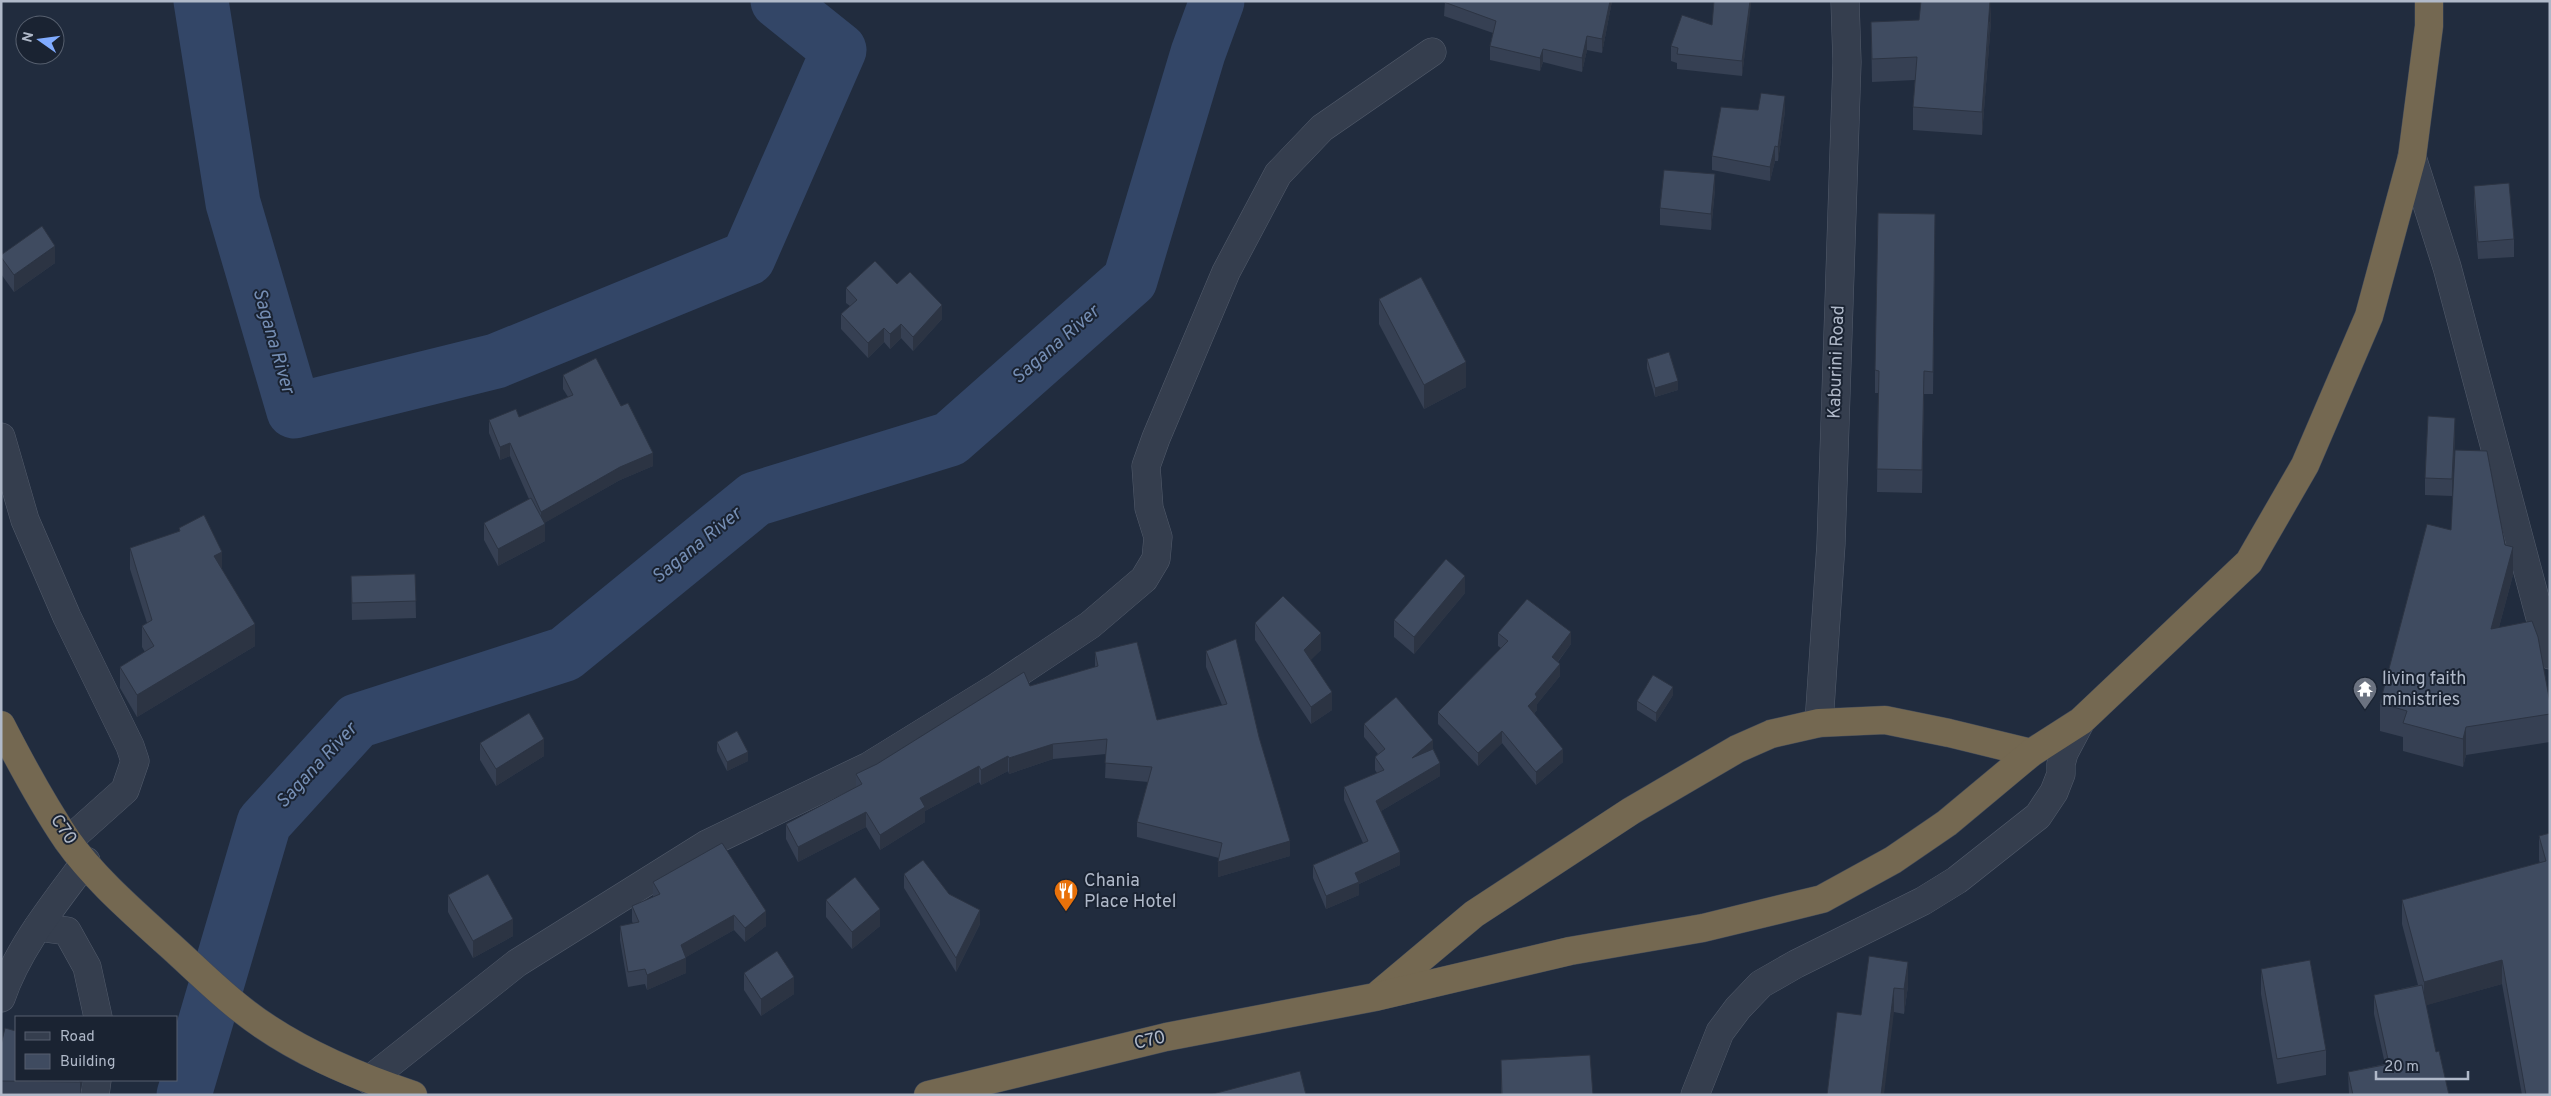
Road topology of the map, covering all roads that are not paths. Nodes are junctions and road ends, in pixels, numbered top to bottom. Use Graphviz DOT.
graph roads {
  1 [pos="1845,1"];
  2 [pos="2429,1"];
  3 [pos="1432,52"];
  4 [pos="2412,157"];
  5 [pos="1,437"];
  6 [pos="2550,655"];
  7 [pos="2081,721"];
  8 [pos="1819,723"];
  9 [pos="1,725"];
  10 [pos="2031,753"];
  11 [pos="68,841"];
  12 [pos="86,861"];
  13 [pos="38,927"];
  14 [pos="1375,997"];
  15 [pos="1,998"];
  16 [pos="98,1016"];
  17 [pos="369,1080"];
  18 [pos="97,1081"];
  19 [pos="95,1095"];
  20 [pos="414,1095"];
  21 [pos="928,1095"];
  22 [pos="1695,1095"];
  1 -- 8 [label="street, Kaburini Road"];
  2 -- 4 [label="highway, C70"];
  3 -- 17 [label="street"];
  4 -- 6 [label="street"];
  4 -- 7 [label="highway, C70"];
  5 -- 11 [label="street"];
  7 -- 10 [label="highway, C70"];
  7 -- 22 [label="street"];
  8 -- 10 [label="highway"];
  8 -- 14 [label="highway"];
  9 -- 11 [label="highway, C70"];
  10 -- 14 [label="highway, C70"];
  11 -- 12 [label="highway, C70"];
  12 -- 13 [label="street"];
  12 -- 17 [label="highway, C70"];
  13 -- 15 [label="street"];
  13 -- 16 [label="street"];
  14 -- 21 [label="highway, C70"];
  17 -- 20 [label="highway"];
  18 -- 19 [label="street"];
}
